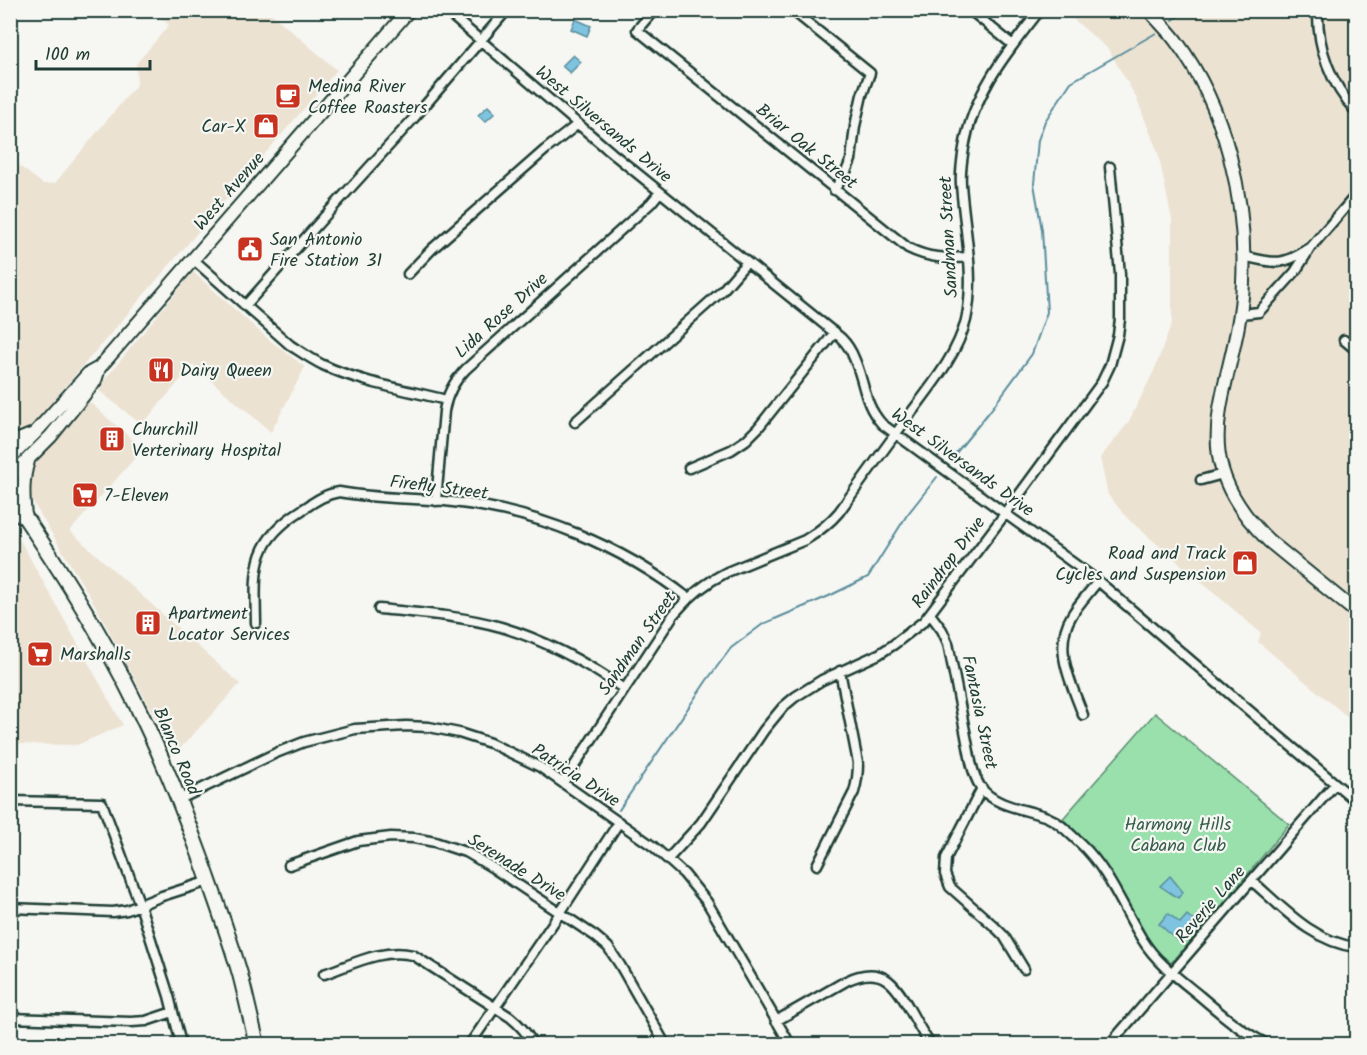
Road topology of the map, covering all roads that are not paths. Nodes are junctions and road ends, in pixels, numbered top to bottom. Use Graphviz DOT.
graph roads {
  1 [pos="410,10"];
  2 [pos="445,10"];
  3 [pos="507,10"];
  4 [pos="654,10"];
  5 [pos="792,10"];
  6 [pos="970,10"];
  7 [pos="1040,10"];
  8 [pos="1149,10"];
  9 [pos="1318,10"];
  10 [pos="481,41"];
  11 [pos="1013,45"];
  12 [pos="1356,112"];
  13 [pos="578,124"];
  14 [pos="1110,167"];
  15 [pos="834,190"];
  16 [pos="660,192"];
  17 [pos="1356,195"];
  18 [pos="1311,247"];
  19 [pos="1243,256"];
  20 [pos="968,257"];
  21 [pos="194,260"];
  22 [pos="747,262"];
  23 [pos="408,274"];
  24 [pos="245,306"];
  25 [pos="1241,314"];
  26 [pos="835,332"];
  27 [pos="1344,340"];
  28 [pos="1356,350"];
  29 [pos="99,368"];
  30 [pos="446,400"];
  31 [pos="575,422"];
  32 [pos="35,433"];
  33 [pos="895,434"];
  34 [pos="10,439"];
  35 [pos="10,458"];
  36 [pos="28,460"];
  37 [pos="689,468"];
  38 [pos="1223,474"];
  39 [pos="10,477"];
  40 [pos="1201,480"];
  41 [pos="10,495"];
  42 [pos="436,501"];
  43 [pos="10,513"];
  44 [pos="1005,514"];
  45 [pos="25,516"];
  46 [pos="1098,581"];
  47 [pos="688,598"];
  48 [pos="379,609"];
  49 [pos="1356,612"];
  50 [pos="930,614"];
  51 [pos="256,623"];
  52 [pos="840,671"];
  53 [pos="624,689"];
  54 [pos="1083,715"];
  55 [pos="563,783"];
  56 [pos="1335,784"];
  57 [pos="982,788"];
  58 [pos="178,800"];
  59 [pos="10,801"];
  60 [pos="1356,801"];
  61 [pos="619,822"];
  62 [pos="668,859"];
  63 [pos="289,865"];
  64 [pos="817,865"];
  65 [pos="209,880"];
  66 [pos="1252,881"];
  67 [pos="140,905"];
  68 [pos="10,908"];
  69 [pos="560,913"];
  70 [pos="1356,947"];
  71 [pos="1024,969"];
  72 [pos="324,974"];
  73 [pos="1172,974"];
  74 [pos="495,1007"];
  75 [pos="172,1012"];
  76 [pos="10,1018"];
  77 [pos="776,1021"];
  78 [pos="181,1044"];
  79 [pos="257,1044"];
  80 [pos="470,1044"];
  81 [pos="533,1044"];
  82 [pos="665,1044"];
  83 [pos="790,1044"];
  84 [pos="930,1044"];
  85 [pos="1110,1044"];
  86 [pos="1267,1044"];
  1 -- 21 [label="main road, West Avenue"];
  2 -- 10 [label="street, West Silversands Drive"];
  3 -- 10 [label="street"];
  4 -- 15 [label="street, Briar Oak Street"];
  5 -- 15 [label="street"];
  6 -- 11 [label="street"];
  7 -- 11 [label="street, Sandman Street"];
  8 -- 19 [label="main road"];
  9 -- 12 [label="street"];
  10 -- 13 [label="street, West Silversands Drive"];
  10 -- 24 [label="street"];
  11 -- 20 [label="street, Sandman Street"];
  13 -- 16 [label="street, West Silversands Drive"];
  13 -- 23 [label="street"];
  14 -- 44 [label="street, Raindrop Drive"];
  15 -- 20 [label="street, Briar Oak Street"];
  16 -- 22 [label="street, West Silversands Drive"];
  16 -- 30 [label="street, Lida Rose Drive"];
  17 -- 18 [label="street"];
  18 -- 19 [label="street"];
  18 -- 25 [label="street"];
  19 -- 25 [label="main road"];
  20 -- 33 [label="street, Sandman Street"];
  21 -- 24 [label="street"];
  21 -- 29 [label="main road, West Avenue"];
  22 -- 26 [label="street, West Silversands Drive"];
  22 -- 31 [label="street"];
  24 -- 30 [label="street"];
  25 -- 38 [label="main road"];
  26 -- 33 [label="street, West Silversands Drive"];
  26 -- 37 [label="street"];
  27 -- 28 [label="street"];
  29 -- 32 [label="main road, West Avenue"];
  29 -- 36 [label="main road, West Avenue"];
  30 -- 42 [label="street, Lida Rose Drive"];
  32 -- 34 [label="main road"];
  32 -- 35 [label="main road, West Avenue"];
  33 -- 44 [label="street, West Silversands Drive"];
  33 -- 47 [label="street, Sandman Street"];
  36 -- 39 [label="main road, West Avenue"];
  36 -- 45 [label="main road"];
  38 -- 40 [label="street"];
  38 -- 49 [label="main road"];
  41 -- 45 [label="main road, Blanco Road"];
  42 -- 47 [label="street, Firefly Street"];
  42 -- 51 [label="street, Firefly Street"];
  43 -- 45 [label="main road"];
  44 -- 46 [label="street, West Silversands Drive"];
  44 -- 50 [label="street, Raindrop Drive"];
  45 -- 58 [label="main road, Blanco Road"];
  46 -- 54 [label="street"];
  46 -- 56 [label="street, West Silversands Drive"];
  47 -- 53 [label="street, Sandman Street"];
  48 -- 53 [label="street"];
  50 -- 52 [label="street, Raindrop Drive"];
  50 -- 57 [label="street, Fantasia Street"];
  52 -- 62 [label="street, Raindrop Drive"];
  52 -- 64 [label="street"];
  53 -- 55 [label="street, Sandman Street"];
  55 -- 58 [label="street, Patricia Drive"];
  55 -- 61 [label="street, Patricia Drive"];
  56 -- 60 [label="street, West Silversands Drive"];
  56 -- 66 [label="street, Reverie Lane"];
  57 -- 71 [label="street"];
  57 -- 73 [label="street, Fantasia Street"];
  58 -- 65 [label="main road, Blanco Road"];
  59 -- 67 [label="street"];
  61 -- 62 [label="street, Patricia Drive"];
  61 -- 69 [label="street"];
  62 -- 77 [label="street, Patricia Drive"];
  63 -- 69 [label="street, Serenade Drive"];
  65 -- 67 [label="street"];
  65 -- 79 [label="main road, Blanco Road"];
  66 -- 70 [label="street"];
  66 -- 73 [label="street, Reverie Lane"];
  67 -- 68 [label="street"];
  67 -- 75 [label="street"];
  69 -- 74 [label="street"];
  69 -- 82 [label="street, Serenade Drive"];
  72 -- 74 [label="street"];
  73 -- 85 [label="street, Reverie Lane"];
  73 -- 86 [label="street, Fantasia Street"];
  74 -- 80 [label="street"];
  74 -- 81 [label="street"];
  75 -- 76 [label="street"];
  75 -- 78 [label="street"];
  77 -- 83 [label="street, Patricia Drive"];
  77 -- 84 [label="street"];
}
